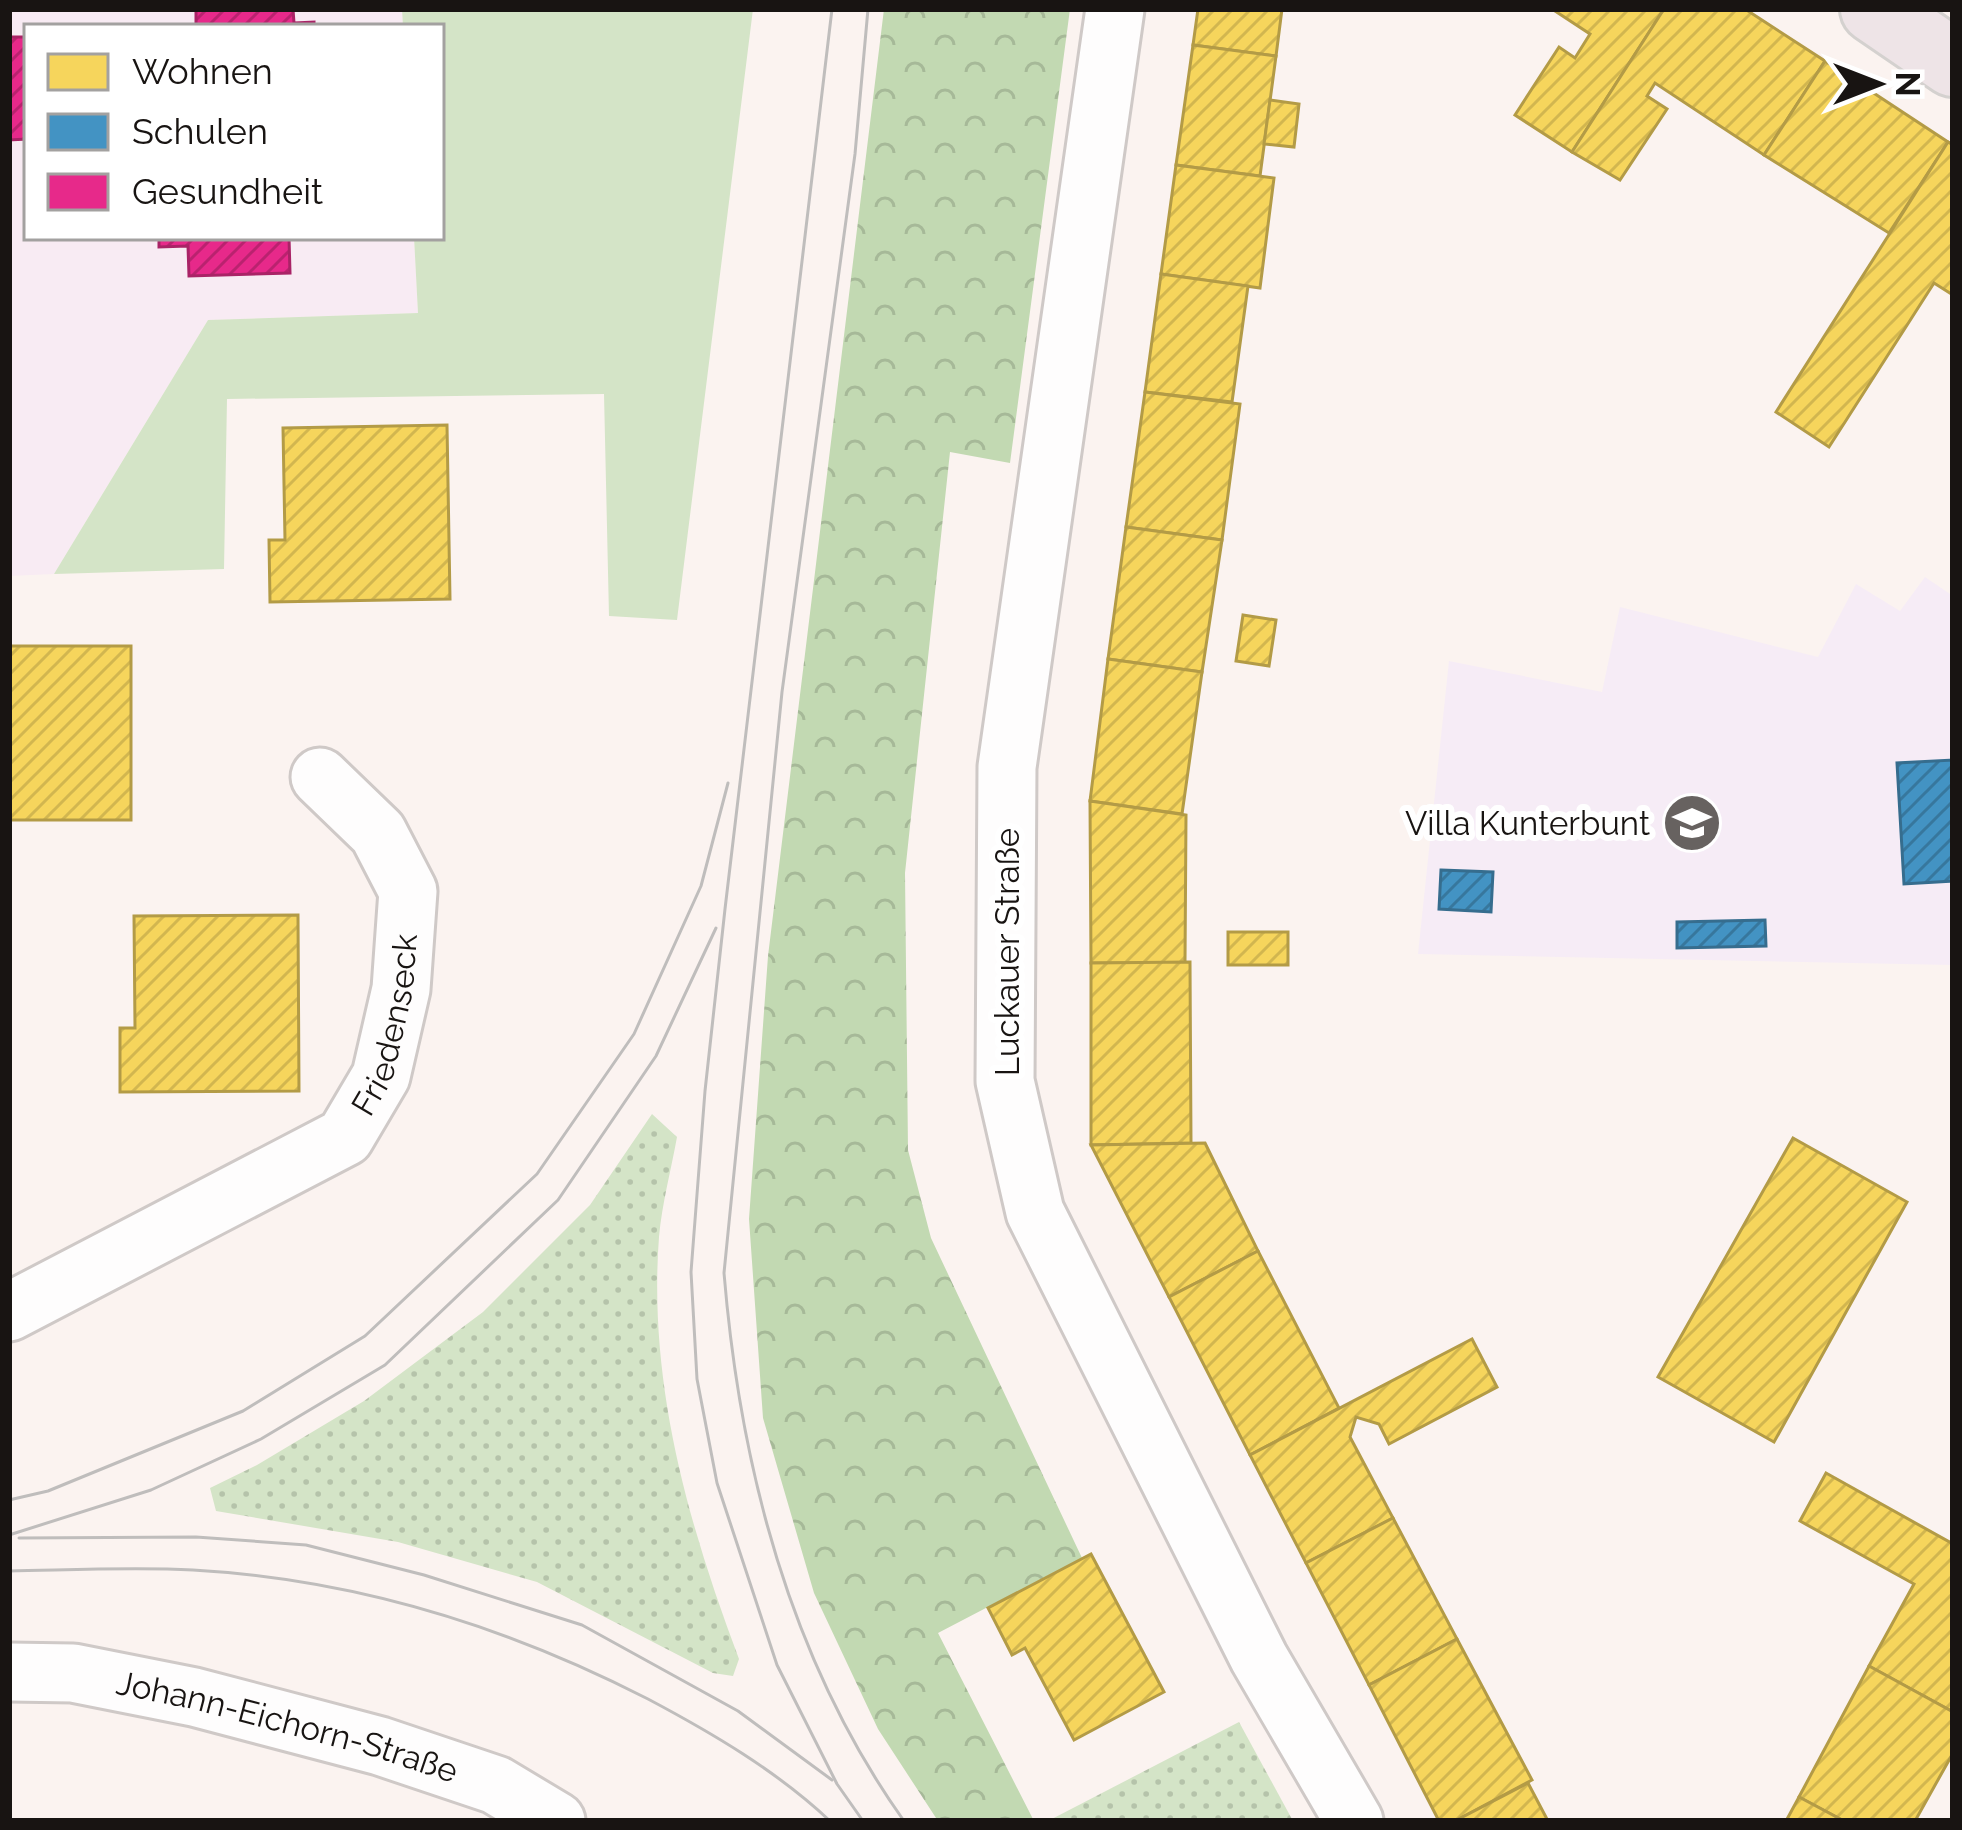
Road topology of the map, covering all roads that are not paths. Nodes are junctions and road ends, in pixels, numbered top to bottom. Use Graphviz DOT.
graph roads {
  1 [pos="1115,9"];
  2 [pos="1874,9"];
  3 [pos="1953,62"];
  4 [pos="320,777"];
  5 [pos="9,1312"];
  6 [pos="9,1672"];
  7 [pos="556,1821"];
  8 [pos="1354,1821"];
  1 -- 8 [label="street, Luckauer Straße"];
  2 -- 3 [label="main road"];
  4 -- 5 [label="street, Friedenseck"];
  6 -- 7 [label="street, Johann-Eichorn-Straße"];
}
